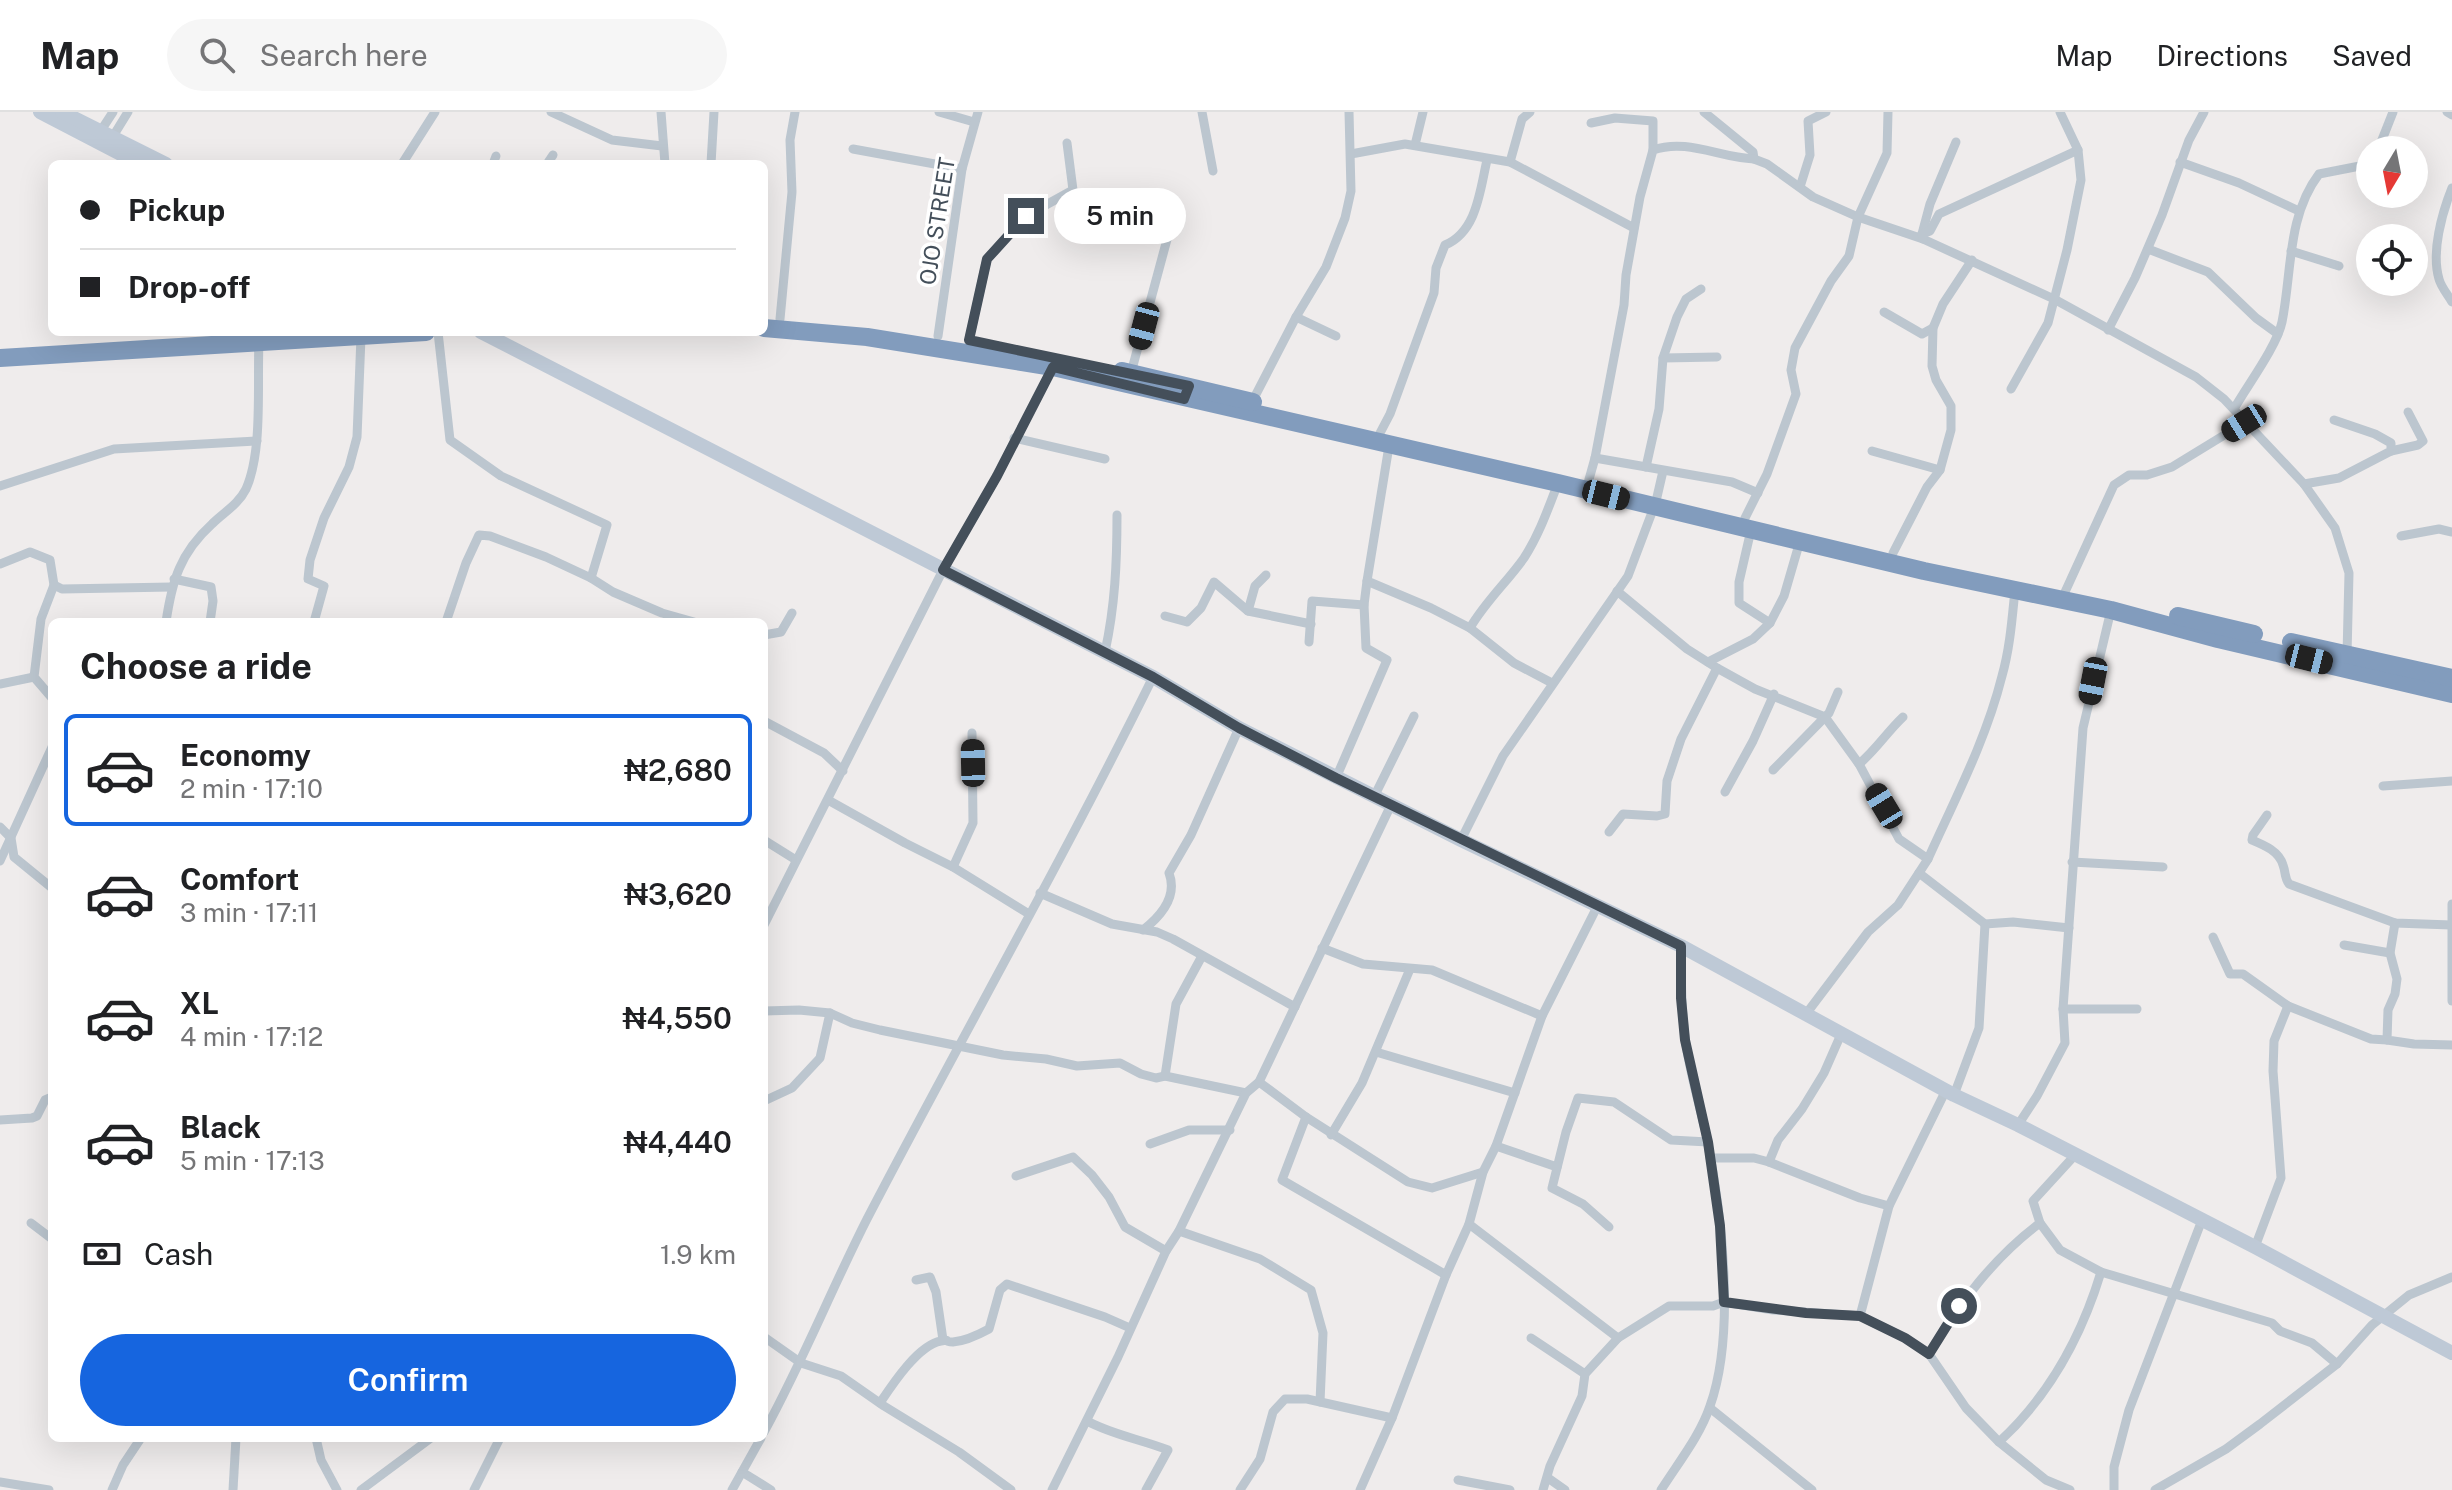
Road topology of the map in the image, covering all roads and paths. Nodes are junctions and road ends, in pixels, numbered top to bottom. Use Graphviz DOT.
graph roads {
  1 [pos="40,112"];
  2 [pos="62,112"];
  3 [pos="113,112"];
  4 [pos="128,112"];
  5 [pos="435,112"];
  6 [pos="551,112"];
  7 [pos="661,112"];
  8 [pos="714,112"];
  9 [pos="795,112"];
  10 [pos="939,112"];
  11 [pos="1202,112"];
  12 [pos="1349,112"];
  13 [pos="1423,112"];
  14 [pos="1530,112"];
  15 [pos="1826,112"];
  16 [pos="1888,112"];
  17 [pos="2060,112"];
  18 [pos="2204,112"];
  19 [pos="2392,112"];
  20 [pos="2447,112"];
  21 [pos="1709,114"];
  22 [pos="2452,115"];
  23 [pos="976,117"];
  24 [pos="1591,123"];
  25 [pos="106,135"];
  26 [pos="2383,136"];
  27 [pos="1956,142"];
  28 [pos="1067,143"];
  29 [pos="1415,145"];
  30 [pos="662,146"];
  31 [pos="853,149"];
  32 [pos="1653,150"];
  33 [pos="2078,150"];
  34 [pos="1351,154"];
  35 [pos="1754,159"];
  36 [pos="132,160"];
  37 [pos="158,160"];
  38 [pos="405,160"];
  39 [pos="664,160"];
  40 [pos="711,160"];
  41 [pos="1487,160"];
  42 [pos="1510,162"];
  43 [pos="2180,162"];
  44 [pos="2356,167"];
  45 [pos="962,169"];
  46 [pos="1213,171"];
  47 [pos="1800,187"];
  48 [pos="2452,188"];
  49 [pos="2299,211"];
  50 [pos="1858,217"];
  51 [pos="2448,219"];
  52 [pos="1634,228"];
  53 [pos="1169,232"];
  54 [pos="1922,236"];
  55 [pos="2148,249"];
  56 [pos="2291,251"];
  57 [pos="1972,260"];
  58 [pos="2339,266"];
  59 [pos="1701,289"];
  60 [pos="2054,299"];
  61 [pos="2452,302"];
  62 [pos="1884,312"];
  63 [pos="1296,317"];
  64 [pos="769,322"];
  65 [pos="1933,328"];
  66 [pos="2108,330"];
  67 [pos="2278,334"];
  68 [pos="169,336"];
  69 [pos="374,336"];
  70 [pos="438,336"];
  71 [pos="489,336"];
  72 [pos="938,336"];
  73 [pos="1336,336"];
  74 [pos="361,337"];
  75 [pos="969,340"];
  76 [pos="259,341"];
  77 [pos="0,346"];
  78 [pos="1717,357"];
  79 [pos="0,358"];
  80 [pos="1663,358"];
  81 [pos="1053,367"];
  82 [pos="1131,373"];
  83 [pos="2011,389"];
  84 [pos="1186,392"];
  85 [pos="1252,402"];
  86 [pos="2234,409"];
  87 [pos="2408,412"];
  88 [pos="2334,420"];
  89 [pos="2244,423"];
  90 [pos="1014,438"];
  91 [pos="1384,439"];
  92 [pos="257,441"];
  93 [pos="1872,451"];
  94 [pos="2391,451"];
  95 [pos="1595,458"];
  96 [pos="1105,459"];
  97 [pos="1646,467"];
  98 [pos="1940,470"];
  99 [pos="1663,471"];
  100 [pos="1558,483"];
  101 [pos="1588,483"];
  102 [pos="2304,484"];
  103 [pos="0,486"];
  104 [pos="1758,493"];
  105 [pos="1656,502"];
  106 [pos="1117,515"];
  107 [pos="1748,524"];
  108 [pos="2452,532"];
  109 [pos="2401,536"];
  110 [pos="1800,541"];
  111 [pos="1893,553"];
  112 [pos="0,564"];
  113 [pos="943,570"];
  114 [pos="1266,575"];
  115 [pos="591,578"];
  116 [pos="1367,581"];
  117 [pos="172,583"];
  118 [pos="54,585"];
  119 [pos="2015,590"];
  120 [pos="1617,591"];
  121 [pos="2065,592"];
  122 [pos="1364,605"];
  123 [pos="2111,610"];
  124 [pos="1248,611"];
  125 [pos="792,613"];
  126 [pos="1165,616"];
  127 [pos="167,618"];
  128 [pos="211,618"];
  129 [pos="315,618"];
  130 [pos="447,618"];
  131 [pos="680,618"];
  132 [pos="1770,623"];
  133 [pos="1311,624"];
  134 [pos="1470,628"];
  135 [pos="768,634"];
  136 [pos="1309,642"];
  137 [pos="1105,652"];
  138 [pos="2347,655"];
  139 [pos="1713,665"];
  140 [pos="34,677"];
  141 [pos="1153,677"];
  142 [pos="2452,678"];
  143 [pos="1552,683"];
  144 [pos="0,684"];
  145 [pos="1838,692"];
  146 [pos="48,693"];
  147 [pos="1774,694"];
  148 [pos="2452,694"];
  149 [pos="1414,716"];
  150 [pos="1825,717"];
  151 [pos="1903,717"];
  152 [pos="768,723"];
  153 [pos="1239,728"];
  154 [pos="972,733"];
  155 [pos="48,756"];
  156 [pos="1859,764"];
  157 [pos="1773,770"];
  158 [pos="843,771"];
  159 [pos="1336,778"];
  160 [pos="2452,781"];
  161 [pos="2383,786"];
  162 [pos="1725,792"];
  163 [pos="1374,797"];
  164 [pos="828,800"];
  165 [pos="1391,805"];
  166 [pos="2267,815"];
  167 [pos="0,827"];
  168 [pos="1609,832"];
  169 [pos="11,838"];
  170 [pos="1461,840"];
  171 [pos="768,842"];
  172 [pos="1928,859"];
  173 [pos="796,860"];
  174 [pos="0,861"];
  175 [pos="2072,862"];
  176 [pos="953,867"];
  177 [pos="2163,867"];
  178 [pos="1919,873"];
  179 [pos="48,885"];
  180 [pos="1040,893"];
  181 [pos="2452,904"];
  182 [pos="1597,907"];
  183 [pos="1029,914"];
  184 [pos="768,917"];
  185 [pos="2395,923"];
  186 [pos="1985,924"];
  187 [pos="2451,925"];
  188 [pos="2069,928"];
  189 [pos="1143,930"];
  190 [pos="2213,937"];
  191 [pos="2344,945"];
  192 [pos="1681,946"];
  193 [pos="1322,948"];
  194 [pos="2390,953"];
  195 [pos="1202,956"];
  196 [pos="1410,969"];
  197 [pos="2452,1001"];
  198 [pos="2288,1006"];
  199 [pos="1295,1007"];
  200 [pos="2063,1009"];
  201 [pos="2137,1009"];
  202 [pos="768,1011"];
  203 [pos="830,1013"];
  204 [pos="1806,1014"];
  205 [pos="1542,1016"];
  206 [pos="1842,1032"];
  207 [pos="2387,1040"];
  208 [pos="958,1045"];
  209 [pos="2452,1045"];
  210 [pos="1376,1052"];
  211 [pos="1165,1076"];
  212 [pos="1259,1082"];
  213 [pos="1950,1092"];
  214 [pos="1246,1093"];
  215 [pos="1515,1093"];
  216 [pos="48,1099"];
  217 [pos="768,1099"];
  218 [pos="1306,1117"];
  219 [pos="0,1120"];
  220 [pos="2018,1125"];
  221 [pos="1230,1130"];
  222 [pos="1331,1135"];
  223 [pos="1708,1142"];
  224 [pos="1150,1144"];
  225 [pos="1496,1146"];
  226 [pos="2076,1154"];
  227 [pos="1710,1158"];
  228 [pos="1769,1162"];
  229 [pos="1557,1167"];
  230 [pos="1483,1172"];
  231 [pos="1016,1176"];
  232 [pos="1889,1206"];
  233 [pos="2202,1220"];
  234 [pos="31,1223"];
  235 [pos="2040,1223"];
  236 [pos="1469,1224"];
  237 [pos="1609,1227"];
  238 [pos="1179,1231"];
  239 [pos="48,1236"];
  240 [pos="2255,1247"];
  241 [pos="1166,1251"];
  242 [pos="2101,1272"];
  243 [pos="1446,1275"];
  244 [pos="2452,1277"];
  245 [pos="916,1280"];
  246 [pos="2172,1294"];
  247 [pos="1724,1302"];
  248 [pos="2383,1315"];
  249 [pos="1860,1316"];
  250 [pos="1130,1328"];
  251 [pos="1531,1338"];
  252 [pos="1618,1338"];
  253 [pos="768,1340"];
  254 [pos="943,1340"];
  255 [pos="2452,1353"];
  256 [pos="1929,1354"];
  257 [pos="801,1363"];
  258 [pos="2337,1364"];
  259 [pos="1585,1374"];
  260 [pos="1320,1402"];
  261 [pos="880,1403"];
  262 [pos="1710,1408"];
  263 [pos="1392,1418"];
  264 [pos="1087,1421"];
  265 [pos="768,1425"];
  266 [pos="138,1442"];
  267 [pos="236,1442"];
  268 [pos="317,1442"];
  269 [pos="426,1442"];
  270 [pos="498,1442"];
  271 [pos="759,1442"];
  272 [pos="1999,1442"];
  273 [pos="742,1472"];
  274 [pos="1548,1478"];
  275 [pos="1458,1480"];
  276 [pos="0,1482"];
  277 [pos="1664,1488"];
  278 [pos="49,1490"];
  279 [pos="112,1490"];
  280 [pos="233,1490"];
  281 [pos="337,1490"];
  282 [pos="361,1490"];
  283 [pos="474,1490"];
  284 [pos="732,1490"];
  285 [pos="771,1490"];
  286 [pos="1011,1490"];
  287 [pos="1052,1490"];
  288 [pos="1146,1490"];
  289 [pos="1240,1490"];
  290 [pos="1360,1490"];
  291 [pos="1510,1490"];
  292 [pos="1543,1490"];
  293 [pos="1565,1490"];
  294 [pos="1812,1490"];
  295 [pos="2070,1490"];
  296 [pos="2114,1490"];
  297 [pos="2155,1490"];
  1 -- 36 [label="street"];
  2 -- 25 [label="street"];
  3 -- 25 [label="street"];
  4 -- 25 [label="street"];
  5 -- 38 [label="street"];
  6 -- 30 [label="street"];
  7 -- 30 [label="street"];
  8 -- 40 [label="street"];
  9 -- 64 [label="street"];
  10 -- 23 [label="street"];
  11 -- 46 [label="street"];
  12 -- 34 [label="street"];
  13 -- 29 [label="street"];
  14 -- 42 [label="street"];
  15 -- 47 [label="street"];
  16 -- 50 [label="street"];
  17 -- 33 [label="street"];
  18 -- 43 [label="street"];
  19 -- 26 [label="street"];
  20 -- 22 [label="street"];
  21 -- 35 [label="street"];
  23 -- 45 [label="street, OJO STREET"];
  24 -- 32 [label="street"];
  25 -- 37 [label="street"];
  27 -- 54 [label="street"];
  28 -- 75 [label="street"];
  29 -- 34 [label="street"];
  29 -- 41 [label="street"];
  30 -- 39 [label="street"];
  31 -- 45 [label="street"];
  32 -- 35 [label="street"];
  32 -- 52 [label="street"];
  33 -- 54 [label="street"];
  33 -- 60 [label="street"];
  34 -- 63 [label="street"];
  35 -- 47 [label="street"];
  41 -- 42 [label="street"];
  41 -- 91 [label="street"];
  42 -- 52 [label="street"];
  43 -- 49 [label="street"];
  43 -- 55 [label="street"];
  44 -- 49 [label="street"];
  45 -- 72 [label="street, OJO STREET"];
  47 -- 50 [label="street"];
  48 -- 51 [label="street"];
  49 -- 56 [label="street"];
  50 -- 54 [label="street"];
  50 -- 104 [label="street"];
  51 -- 61 [label="street"];
  52 -- 95 [label="street"];
  53 -- 82 [label="street"];
  54 -- 57 [label="street"];
  55 -- 66 [label="street"];
  55 -- 67 [label="street"];
  56 -- 58 [label="street"];
  56 -- 67 [label="street"];
  57 -- 60 [label="street"];
  57 -- 65 [label="street"];
  59 -- 80 [label="street"];
  60 -- 66 [label="street"];
  60 -- 83 [label="street"];
  62 -- 65 [label="street"];
  63 -- 73 [label="street"];
  63 -- 85 [label="street"];
  64 -- 72 [label="highway"];
  64 -- 81 [label="highway"];
  65 -- 98 [label="street"];
  66 -- 86 [label="street"];
  67 -- 86 [label="street"];
  68 -- 77 [label="highway"];
  69 -- 74 [label="highway"];
  70 -- 115 [label="street"];
  71 -- 113 [label="street"];
  72 -- 75 [label="highway"];
  74 -- 76 [label="highway"];
  74 -- 129 [label="street"];
  75 -- 82 [label="highway"];
  76 -- 79 [label="highway"];
  76 -- 92 [label="street"];
  78 -- 80 [label="street"];
  80 -- 97 [label="street"];
  81 -- 84 [label="highway"];
  81 -- 90 [label="street"];
  82 -- 84 [label="highway"];
  84 -- 85 [label="highway"];
  84 -- 91 [label="highway"];
  85 -- 91 [label="highway"];
  86 -- 89 [label="street"];
  87 -- 94 [label="street"];
  88 -- 94 [label="street"];
  89 -- 102 [label="street"];
  89 -- 121 [label="street"];
  90 -- 96 [label="street"];
  90 -- 113 [label="street"];
  91 -- 100 [label="highway"];
  91 -- 101 [label="highway"];
  91 -- 116 [label="street"];
  92 -- 103 [label="street"];
  92 -- 117 [label="street"];
  93 -- 98 [label="street"];
  94 -- 102 [label="street"];
  95 -- 97 [label="street"];
  95 -- 101 [label="street"];
  97 -- 99 [label="street"];
  98 -- 111 [label="street"];
  99 -- 104 [label="street"];
  99 -- 105 [label="street"];
  100 -- 105 [label="highway"];
  100 -- 134 [label="street"];
  101 -- 105 [label="highway"];
  102 -- 138 [label="street"];
  104 -- 107 [label="street"];
  105 -- 107 [label="highway"];
  105 -- 120 [label="street"];
  106 -- 137 [label="street"];
  107 -- 110 [label="highway"];
  107 -- 111 [label="highway"];
  107 -- 132 [label="street"];
  108 -- 109 [label="street"];
  110 -- 119 [label="highway"];
  110 -- 132 [label="street"];
  111 -- 121 [label="highway"];
  112 -- 118 [label="street"];
  113 -- 137 [label="street"];
  113 -- 158 [label="street"];
  114 -- 124 [label="street"];
  115 -- 130 [label="street"];
  115 -- 131 [label="street"];
  116 -- 122 [label="street"];
  116 -- 134 [label="street"];
  117 -- 118 [label="street"];
  117 -- 127 [label="street"];
  117 -- 128 [label="street"];
  118 -- 140 [label="street"];
  119 -- 123 [label="highway"];
  119 -- 172 [label="street"];
  120 -- 139 [label="street"];
  120 -- 143 [label="street"];
  121 -- 138 [label="highway"];
  122 -- 133 [label="street"];
  122 -- 159 [label="street"];
  123 -- 148 [label="highway"];
  123 -- 175 [label="street"];
  124 -- 126 [label="street"];
  124 -- 133 [label="street"];
  125 -- 135 [label="street"];
  132 -- 139 [label="street"];
  133 -- 136 [label="street"];
  134 -- 143 [label="street"];
  137 -- 141 [label="street"];
  138 -- 142 [label="highway"];
  139 -- 147 [label="street"];
  139 -- 168 [label="street"];
  140 -- 144 [label="street"];
  140 -- 146 [label="street"];
  141 -- 153 [label="street"];
  141 -- 180 [label="street"];
  143 -- 170 [label="street"];
  145 -- 150 [label="street"];
  147 -- 150 [label="street"];
  147 -- 162 [label="street"];
  149 -- 163 [label="street"];
  150 -- 156 [label="street"];
  150 -- 157 [label="street"];
  151 -- 156 [label="street"];
  152 -- 158 [label="street"];
  153 -- 159 [label="street"];
  153 -- 189 [label="street"];
  154 -- 176 [label="street"];
  155 -- 169 [label="street"];
  156 -- 172 [label="street"];
  158 -- 164 [label="street"];
  159 -- 163 [label="street"];
  160 -- 161 [label="street"];
  163 -- 165 [label="street"];
  164 -- 173 [label="street"];
  164 -- 176 [label="street"];
  165 -- 170 [label="street"];
  165 -- 193 [label="street"];
  166 -- 185 [label="street"];
  167 -- 169 [label="street"];
  169 -- 174 [label="street"];
  169 -- 179 [label="street"];
  170 -- 182 [label="street"];
  171 -- 173 [label="street"];
  172 -- 178 [label="street"];
  173 -- 184 [label="street"];
  175 -- 177 [label="street"];
  175 -- 188 [label="street"];
  176 -- 183 [label="street"];
  178 -- 186 [label="street"];
  178 -- 204 [label="street"];
  180 -- 183 [label="street"];
  180 -- 189 [label="street"];
  181 -- 187 [label="street"];
  182 -- 192 [label="street"];
  182 -- 205 [label="street"];
  183 -- 208 [label="street"];
  185 -- 187 [label="street"];
  185 -- 194 [label="street"];
  186 -- 188 [label="street"];
  186 -- 213 [label="street"];
  187 -- 197 [label="street"];
  188 -- 200 [label="street"];
  189 -- 195 [label="street"];
  190 -- 198 [label="street"];
  191 -- 194 [label="street"];
  192 -- 204 [label="street"];
  192 -- 223 [label="street"];
  193 -- 196 [label="street"];
  193 -- 199 [label="street"];
  194 -- 207 [label="street"];
  195 -- 199 [label="street"];
  195 -- 211 [label="street"];
  196 -- 205 [label="street"];
  196 -- 210 [label="street"];
  198 -- 207 [label="street"];
  198 -- 240 [label="street"];
  199 -- 212 [label="street"];
  200 -- 201 [label="street"];
  200 -- 220 [label="street"];
  202 -- 203 [label="street"];
  203 -- 208 [label="street"];
  203 -- 217 [label="street"];
  204 -- 206 [label="street"];
  205 -- 215 [label="street"];
  206 -- 213 [label="street"];
  206 -- 228 [label="street"];
  207 -- 209 [label="street"];
  208 -- 211 [label="street"];
  208 -- 257 [label="street"];
  210 -- 215 [label="street"];
  210 -- 222 [label="street"];
  211 -- 214 [label="street"];
  212 -- 214 [label="street"];
  212 -- 218 [label="street"];
  213 -- 220 [label="street"];
  213 -- 232 [label="street"];
  214 -- 221 [label="street"];
  215 -- 225 [label="street"];
  216 -- 219 [label="street"];
  218 -- 222 [label="street"];
  218 -- 243 [label="street"];
  220 -- 226 [label="street"];
  221 -- 224 [label="street"];
  221 -- 238 [label="street"];
  222 -- 230 [label="street"];
  223 -- 227 [label="street"];
  223 -- 229 [label="street"];
  225 -- 229 [label="street"];
  225 -- 230 [label="street"];
  226 -- 233 [label="street"];
  226 -- 235 [label="street"];
  227 -- 228 [label="street"];
  227 -- 247 [label="street"];
  228 -- 232 [label="street"];
  229 -- 237 [label="street"];
  230 -- 236 [label="street"];
  231 -- 241 [label="street"];
  232 -- 249 [label="street"];
  233 -- 240 [label="street"];
  233 -- 246 [label="street"];
  234 -- 239 [label="street"];
  235 -- 242 [label="street"];
  235 -- 256 [label="street"];
  236 -- 243 [label="street"];
  236 -- 252 [label="street"];
  238 -- 241 [label="street"];
  238 -- 260 [label="street"];
  240 -- 248 [label="street"];
  241 -- 250 [label="street"];
  242 -- 246 [label="street"];
  242 -- 272 [label="street"];
  243 -- 263 [label="street"];
  244 -- 248 [label="street"];
  245 -- 254 [label="street"];
  246 -- 258 [label="street"];
  246 -- 296 [label="street"];
  247 -- 249 [label="street"];
  247 -- 252 [label="street"];
  247 -- 262 [label="street"];
  248 -- 255 [label="street"];
  248 -- 258 [label="street"];
  249 -- 256 [label="street"];
  250 -- 254 [label="street"];
  250 -- 264 [label="street"];
  251 -- 259 [label="street"];
  252 -- 259 [label="street"];
  253 -- 257 [label="street"];
  254 -- 261 [label="street"];
  256 -- 272 [label="street"];
  257 -- 261 [label="street"];
  257 -- 265 [label="street"];
  258 -- 297 [label="street"];
  259 -- 274 [label="street"];
  260 -- 263 [label="street"];
  260 -- 289 [label="street"];
  261 -- 286 [label="street"];
  262 -- 277 [label="street"];
  262 -- 294 [label="street"];
  263 -- 290 [label="street"];
  264 -- 287 [label="street"];
  264 -- 288 [label="street"];
  266 -- 279 [label="street"];
  267 -- 280 [label="street"];
  268 -- 281 [label="street"];
  269 -- 282 [label="street"];
  270 -- 283 [label="street"];
  271 -- 273 [label="street"];
  272 -- 295 [label="street"];
  273 -- 284 [label="street"];
  273 -- 285 [label="street"];
  274 -- 292 [label="street"];
  274 -- 293 [label="street"];
  275 -- 291 [label="street"];
  276 -- 278 [label="street"];
}
